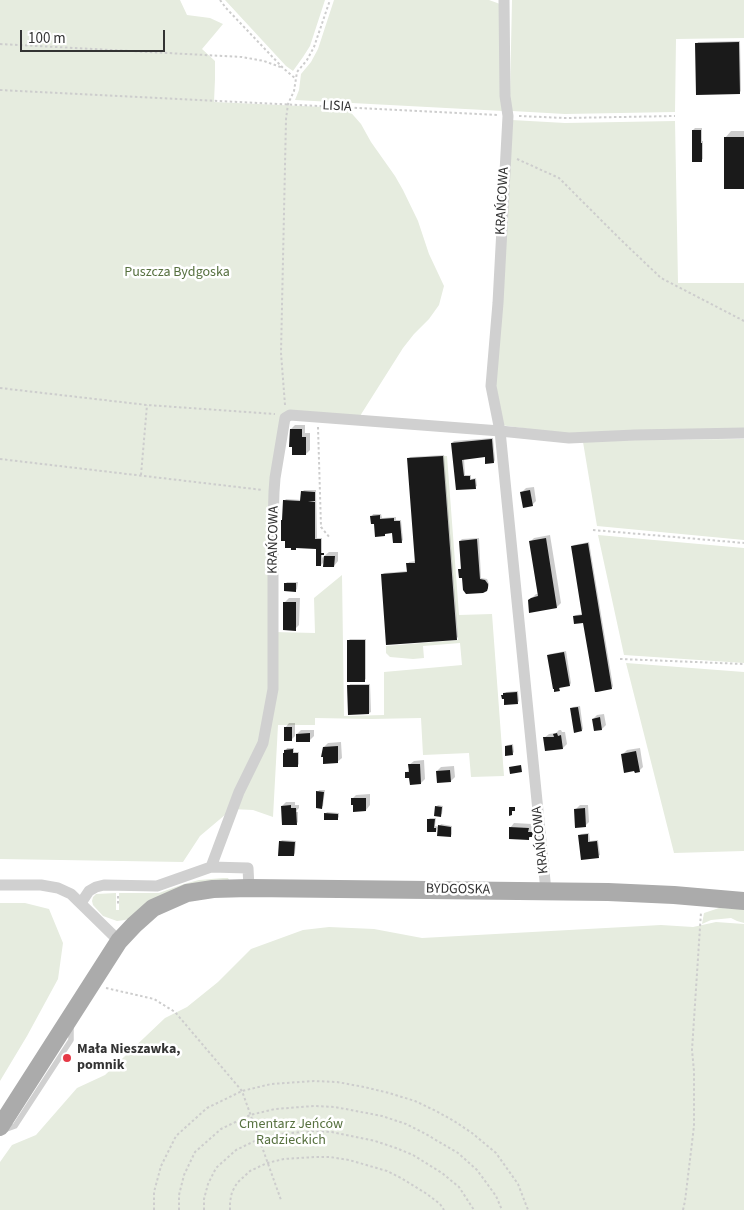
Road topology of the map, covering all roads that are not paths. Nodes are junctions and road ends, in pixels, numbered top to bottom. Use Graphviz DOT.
graph roads {
  1 [pos="504,0"];
  2 [pos="500,431"];
  3 [pos="744,433"];
  4 [pos="211,866"];
  5 [pos="0,885"];
  6 [pos="249,888"];
  7 [pos="546,891"];
  8 [pos="744,901"];
  9 [pos="81,903"];
  10 [pos="119,941"];
  11 [pos="72,1015"];
  12 [pos="0,1127"];
  13 [pos="0,1132"];
  1 -- 2 [label="street, KRAŃCOWA"];
  2 -- 3 [label="street"];
  2 -- 4 [label="street, KRAŃCOWA"];
  2 -- 7 [label="street, KRAŃCOWA"];
  4 -- 6 [label="street"];
  4 -- 9 [label="street"];
  5 -- 9 [label="street"];
  6 -- 7 [label="main road, BYDGOSKA"];
  6 -- 10 [label="main road, BYDGOSKA"];
  7 -- 8 [label="main road, BYDGOSKA"];
  9 -- 10 [label="street"];
  10 -- 11 [label="main road, BYDGOSKA"];
  11 -- 12 [label="main road, BYDGOSKA"];
  11 -- 13 [label="lane"];
}
